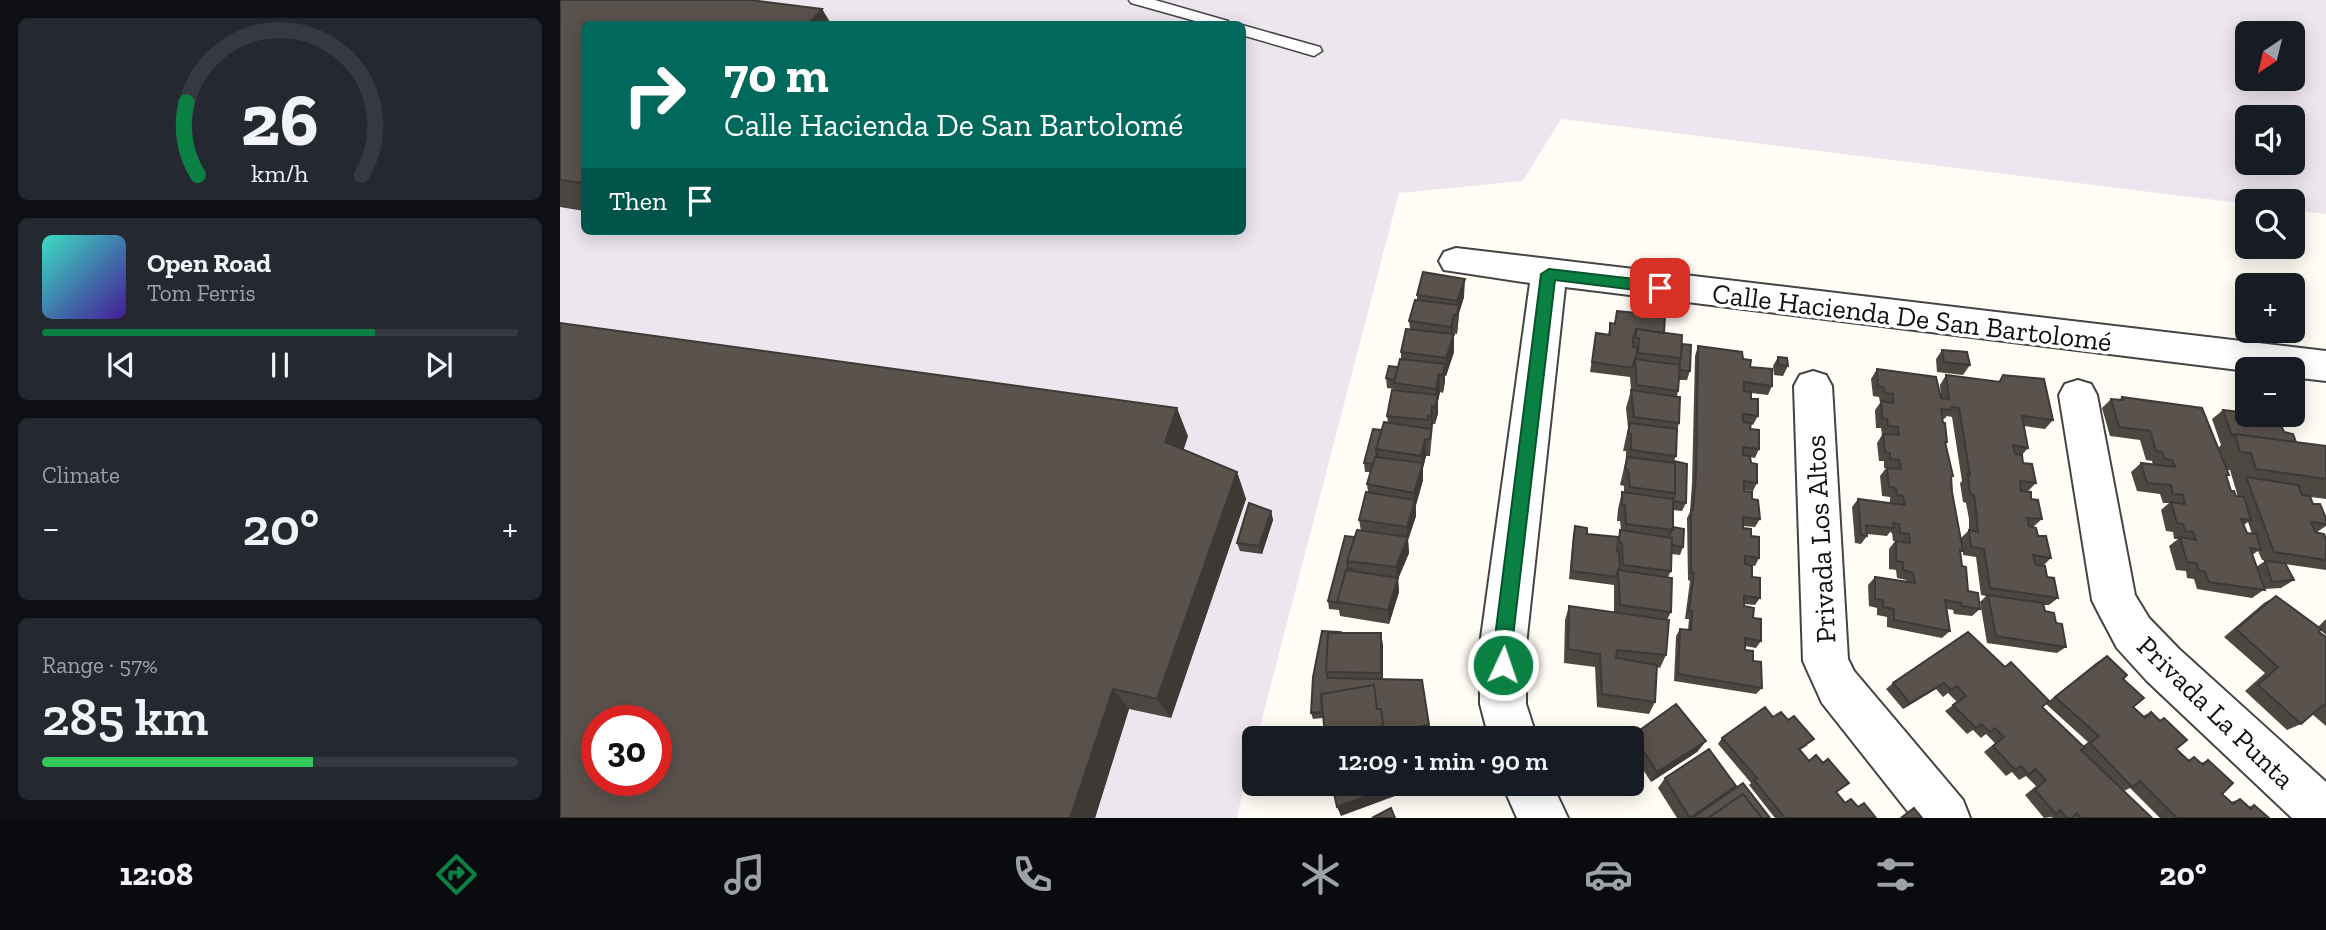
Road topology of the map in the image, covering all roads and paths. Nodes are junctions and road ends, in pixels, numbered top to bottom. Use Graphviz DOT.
graph roads {
  1 [pos="1137,0"];
  2 [pos="1211,21"];
  3 [pos="1246,31"];
  4 [pos="1314,51"];
  5 [pos="1456,261"];
  6 [pos="1549,274"];
  7 [pos="2326,366"];
  8 [pos="1813,386"];
  9 [pos="2078,395"];
  10 [pos="1509,726"];
  11 [pos="1532,796"];
  12 [pos="2326,816"];
  13 [pos="1543,818"];
  14 [pos="1945,818"];
  1 -- 2 [label="lane"];
  3 -- 4 [label="lane"];
  5 -- 6 [label="street, Calle Hacienda De San Bartolomé"];
  6 -- 7 [label="street, Calle Hacienda De San Bartolomé"];
  6 -- 10 [label="street"];
  8 -- 14 [label="street, Privada Los Altos"];
  9 -- 12 [label="street, Privada La Punta"];
  11 -- 13 [label="street"];
}
